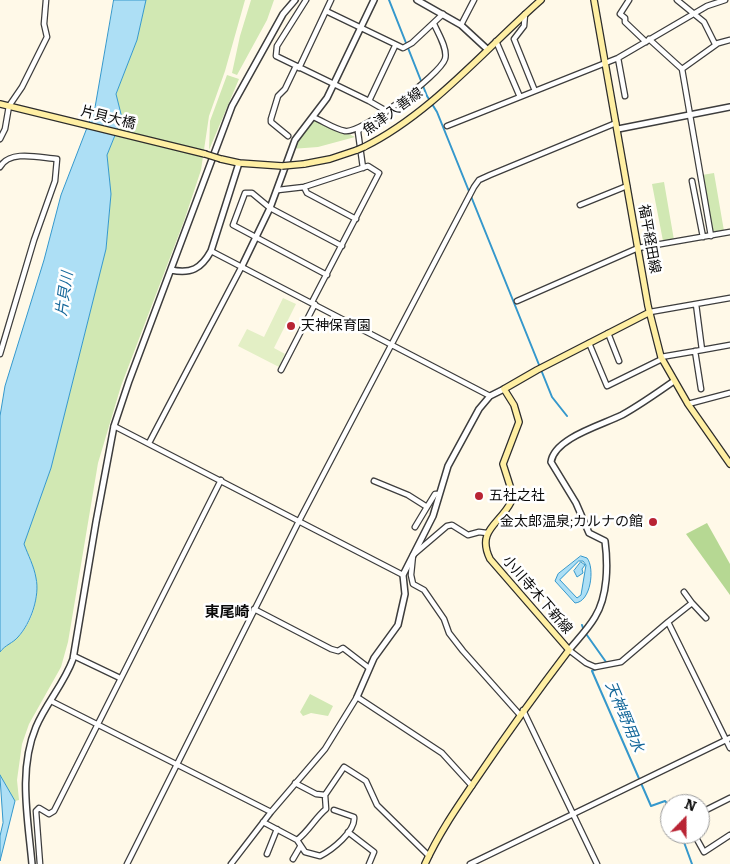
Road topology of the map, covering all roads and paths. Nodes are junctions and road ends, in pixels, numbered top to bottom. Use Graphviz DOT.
graph roads {
  1 [pos="46,0"];
  2 [pos="294,0"];
  3 [pos="306,0"];
  4 [pos="331,0"];
  5 [pos="374,0"];
  6 [pos="417,0"];
  7 [pos="474,0"];
  8 [pos="541,0"];
  9 [pos="594,0"];
  10 [pos="629,0"];
  11 [pos="677,0"];
  12 [pos="726,0"];
  13 [pos="326,11"];
  14 [pos="443,14"];
  15 [pos="525,14"];
  16 [pos="694,14"];
  17 [pos="434,24"];
  18 [pos="462,24"];
  19 [pos="360,28"];
  20 [pos="648,40"];
  21 [pos="730,40"];
  22 [pos="496,41"];
  23 [pos="717,44"];
  24 [pos="395,46"];
  25 [pos="487,49"];
  26 [pos="618,58"];
  27 [pos="604,63"];
  28 [pos="297,67"];
  29 [pos="682,69"];
  30 [pos="332,85"];
  31 [pos="535,91"];
  32 [pos="625,96"];
  33 [pos="520,97"];
  34 [pos="369,101"];
  35 [pos="0,104"];
  36 [pos="12,107"];
  37 [pos="730,107"];
  38 [pos="385,113"];
  39 [pos="689,115"];
  40 [pos="313,117"];
  41 [pos="447,126"];
  42 [pos="617,126"];
  43 [pos="361,127"];
  44 [pos="288,136"];
  45 [pos="0,139"];
  46 [pos="196,152"];
  47 [pos="239,163"];
  48 [pos="0,167"];
  49 [pos="363,168"];
  50 [pos="692,181"];
  51 [pos="628,186"];
  52 [pos="304,187"];
  53 [pos="278,190"];
  54 [pos="580,205"];
  55 [pos="270,208"];
  56 [pos="356,218"];
  57 [pos="730,232"];
  58 [pos="711,236"];
  59 [pos="703,237"];
  60 [pos="257,238"];
  61 [pos="342,246"];
  62 [pos="638,248"];
  63 [pos="211,251"];
  64 [pos="242,266"];
  65 [pos="171,270"];
  66 [pos="327,274"];
  67 [pos="730,298"];
  68 [pos="517,301"];
  69 [pos="313,303"];
  70 [pos="696,304"];
  71 [pos="650,312"];
  72 [pos="608,333"];
  73 [pos="589,343"];
  74 [pos="392,344"];
  75 [pos="730,345"];
  76 [pos="702,350"];
  77 [pos="695,351"];
  78 [pos="0,354"];
  79 [pos="661,358"];
  80 [pos="619,361"];
  81 [pos="281,370"];
  82 [pos="674,381"];
  83 [pos="504,388"];
  84 [pos="701,390"];
  85 [pos="730,393"];
  86 [pos="490,396"];
  87 [pos="688,404"];
  88 [pos="114,426"];
  89 [pos="149,443"];
  90 [pos="730,464"];
  91 [pos="221,480"];
  92 [pos="374,481"];
  93 [pos="439,494"];
  94 [pos="427,507"];
  95 [pos="299,521"];
  96 [pos="415,526"];
  97 [pos="487,533"];
  98 [pos="413,555"];
  99 [pos="404,575"];
  100 [pos="684,592"];
  101 [pos="692,603"];
  102 [pos="254,610"];
  103 [pos="706,618"];
  104 [pos="668,622"];
  105 [pos="569,650"];
  106 [pos="74,656"];
  107 [pos="369,668"];
  108 [pos="120,678"];
  109 [pos="356,697"];
  110 [pos="51,701"];
  111 [pos="521,712"];
  112 [pos="98,725"];
  113 [pos="728,739"];
  114 [pos="730,748"];
  115 [pos="177,765"];
  116 [pos="295,783"];
  117 [pos="472,786"];
  118 [pos="325,795"];
  119 [pos="730,798"];
  120 [pos="710,808"];
  121 [pos="334,810"];
  122 [pos="271,812"];
  123 [pos="574,814"];
  124 [pos="263,822"];
  125 [pos="277,829"];
  126 [pos="348,832"];
  127 [pos="730,835"];
  128 [pos="297,840"];
  129 [pos="700,844"];
  130 [pos="300,847"];
  131 [pos="267,854"];
  132 [pos="429,856"];
  133 [pos="293,859"];
  134 [pos="32,864"];
  135 [pos="40,864"];
  136 [pos="127,864"];
  137 [pos="231,864"];
  138 [pos="369,864"];
  139 [pos="426,864"];
  140 [pos="470,864"];
  141 [pos="597,864"];
  1 -- 36 [label="street"];
  2 -- 65 [label="street"];
  3 -- 28 [label="street"];
  4 -- 13 [label="street"];
  5 -- 19 [label="street"];
  6 -- 14 [label="street"];
  7 -- 18 [label="street"];
  8 -- 15 [label="main road, 魚津入善線"];
  9 -- 27 [label="main road, 福平経田線"];
  10 -- 20 [label="street"];
  11 -- 16 [label="street"];
  12 -- 16 [label="street"];
  13 -- 19 [label="street"];
  13 -- 28 [label="street"];
  14 -- 17 [label="street"];
  14 -- 18 [label="street"];
  15 -- 22 [label="main road, 魚津入善線"];
  15 -- 31 [label="street"];
  16 -- 20 [label="street"];
  16 -- 23 [label="street"];
  17 -- 24 [label="street"];
  17 -- 38 [label="street"];
  18 -- 25 [label="street"];
  19 -- 24 [label="street"];
  19 -- 30 [label="street"];
  20 -- 26 [label="street"];
  20 -- 29 [label="street"];
  21 -- 23 [label="street"];
  22 -- 25 [label="main road, 魚津入善線"];
  22 -- 33 [label="street"];
  23 -- 29 [label="street"];
  24 -- 34 [label="street"];
  25 -- 47 [label="main road, 魚津入善線, bridge"];
  26 -- 27 [label="street"];
  26 -- 32 [label="street"];
  27 -- 31 [label="street"];
  27 -- 42 [label="main road, 福平経田線"];
  28 -- 30 [label="street"];
  28 -- 44 [label="street"];
  29 -- 39 [label="street"];
  30 -- 34 [label="street"];
  30 -- 40 [label="street"];
  31 -- 33 [label="street"];
  33 -- 41 [label="street"];
  34 -- 38 [label="street"];
  35 -- 36 [label="main road"];
  36 -- 45 [label="street"];
  36 -- 46 [label="main road, 片貝大橋"];
  37 -- 39 [label="street"];
  38 -- 43 [label="street"];
  39 -- 42 [label="street"];
  39 -- 58 [label="street"];
  40 -- 43 [label="street"];
  40 -- 53 [label="street"];
  42 -- 51 [label="main road, 福平経田線"];
  42 -- 74 [label="street"];
  43 -- 49 [label="street"];
  46 -- 47 [label="main road, 魚津入善線, bridge"];
  47 -- 63 [label="street"];
  48 -- 78 [label="street"];
  49 -- 52 [label="street"];
  49 -- 56 [label="street"];
  50 -- 59 [label="street"];
  51 -- 54 [label="street"];
  51 -- 62 [label="main road, 福平経田線"];
  52 -- 53 [label="street"];
  52 -- 56 [label="street"];
  53 -- 55 [label="street"];
  55 -- 60 [label="street"];
  55 -- 60 [label="street"];
  55 -- 61 [label="street"];
  56 -- 61 [label="street"];
  57 -- 58 [label="street"];
  58 -- 59 [label="street"];
  59 -- 62 [label="street"];
  60 -- 64 [label="street"];
  60 -- 66 [label="street"];
  61 -- 66 [label="street"];
  62 -- 68 [label="street"];
  62 -- 71 [label="main road, 福平経田線"];
  63 -- 64 [label="street"];
  63 -- 65 [label="street"];
  64 -- 69 [label="street"];
  64 -- 89 [label="street"];
  65 -- 88 [label="street"];
  66 -- 69 [label="street"];
  67 -- 70 [label="street"];
  69 -- 74 [label="street"];
  69 -- 81 [label="street"];
  70 -- 71 [label="street"];
  70 -- 76 [label="street"];
  71 -- 72 [label="main road"];
  71 -- 79 [label="main road, 福平経田線"];
  72 -- 73 [label="main road"];
  72 -- 80 [label="street"];
  73 -- 79 [label="street"];
  73 -- 83 [label="main road"];
  74 -- 86 [label="street"];
  74 -- 95 [label="street"];
  75 -- 76 [label="street"];
  76 -- 77 [label="street"];
  77 -- 79 [label="street"];
  77 -- 84 [label="street"];
  79 -- 82 [label="main road, 福平経田線"];
  82 -- 87 [label="main road, 福平経田線"];
  82 -- 105 [label="street"];
  83 -- 86 [label="street"];
  83 -- 97 [label="main road"];
  85 -- 87 [label="street"];
  86 -- 93 [label="street"];
  87 -- 90 [label="main road, 福平経田線"];
  88 -- 89 [label="street"];
  88 -- 106 [label="street"];
  89 -- 91 [label="street"];
  91 -- 95 [label="street"];
  91 -- 108 [label="street"];
  92 -- 94 [label="street"];
  93 -- 94 [label="street"];
  93 -- 98 [label="street"];
  94 -- 96 [label="street"];
  95 -- 99 [label="street"];
  95 -- 102 [label="street"];
  97 -- 98 [label="street"];
  97 -- 105 [label="main road, 小川寺木下新線"];
  98 -- 99 [label="street"];
  98 -- 111 [label="street"];
  99 -- 107 [label="street"];
  100 -- 101 [label="street"];
  101 -- 103 [label="street"];
  101 -- 104 [label="street"];
  102 -- 107 [label="street"];
  102 -- 115 [label="street"];
  104 -- 105 [label="street"];
  104 -- 113 [label="street"];
  105 -- 111 [label="main road, 小川寺木下新線"];
  106 -- 108 [label="street"];
  106 -- 110 [label="street"];
  107 -- 109 [label="street"];
  108 -- 112 [label="street"];
  109 -- 116 [label="street"];
  109 -- 117 [label="street"];
  110 -- 112 [label="street"];
  110 -- 134 [label="street"];
  111 -- 117 [label="main road, 小川寺木下新線"];
  111 -- 123 [label="street"];
  112 -- 115 [label="street"];
  112 -- 135 [label="street"];
  113 -- 114 [label="street"];
  113 -- 123 [label="street"];
  115 -- 122 [label="street"];
  115 -- 136 [label="street"];
  116 -- 118 [label="street"];
  116 -- 122 [label="street"];
  117 -- 132 [label="main road, 小川寺木下新線"];
  118 -- 128 [label="street"];
  118 -- 132 [label="street"];
  119 -- 120 [label="street"];
  121 -- 126 [label="street"];
  122 -- 124 [label="street"];
  123 -- 140 [label="street"];
  123 -- 141 [label="street"];
  124 -- 125 [label="street"];
  124 -- 137 [label="street"];
  125 -- 128 [label="street"];
  125 -- 131 [label="street"];
  126 -- 130 [label="street"];
  126 -- 138 [label="street"];
  127 -- 129 [label="street"];
  128 -- 130 [label="street"];
  130 -- 133 [label="street"];
  132 -- 139 [label="main road, 小川寺木下新線"];
}
